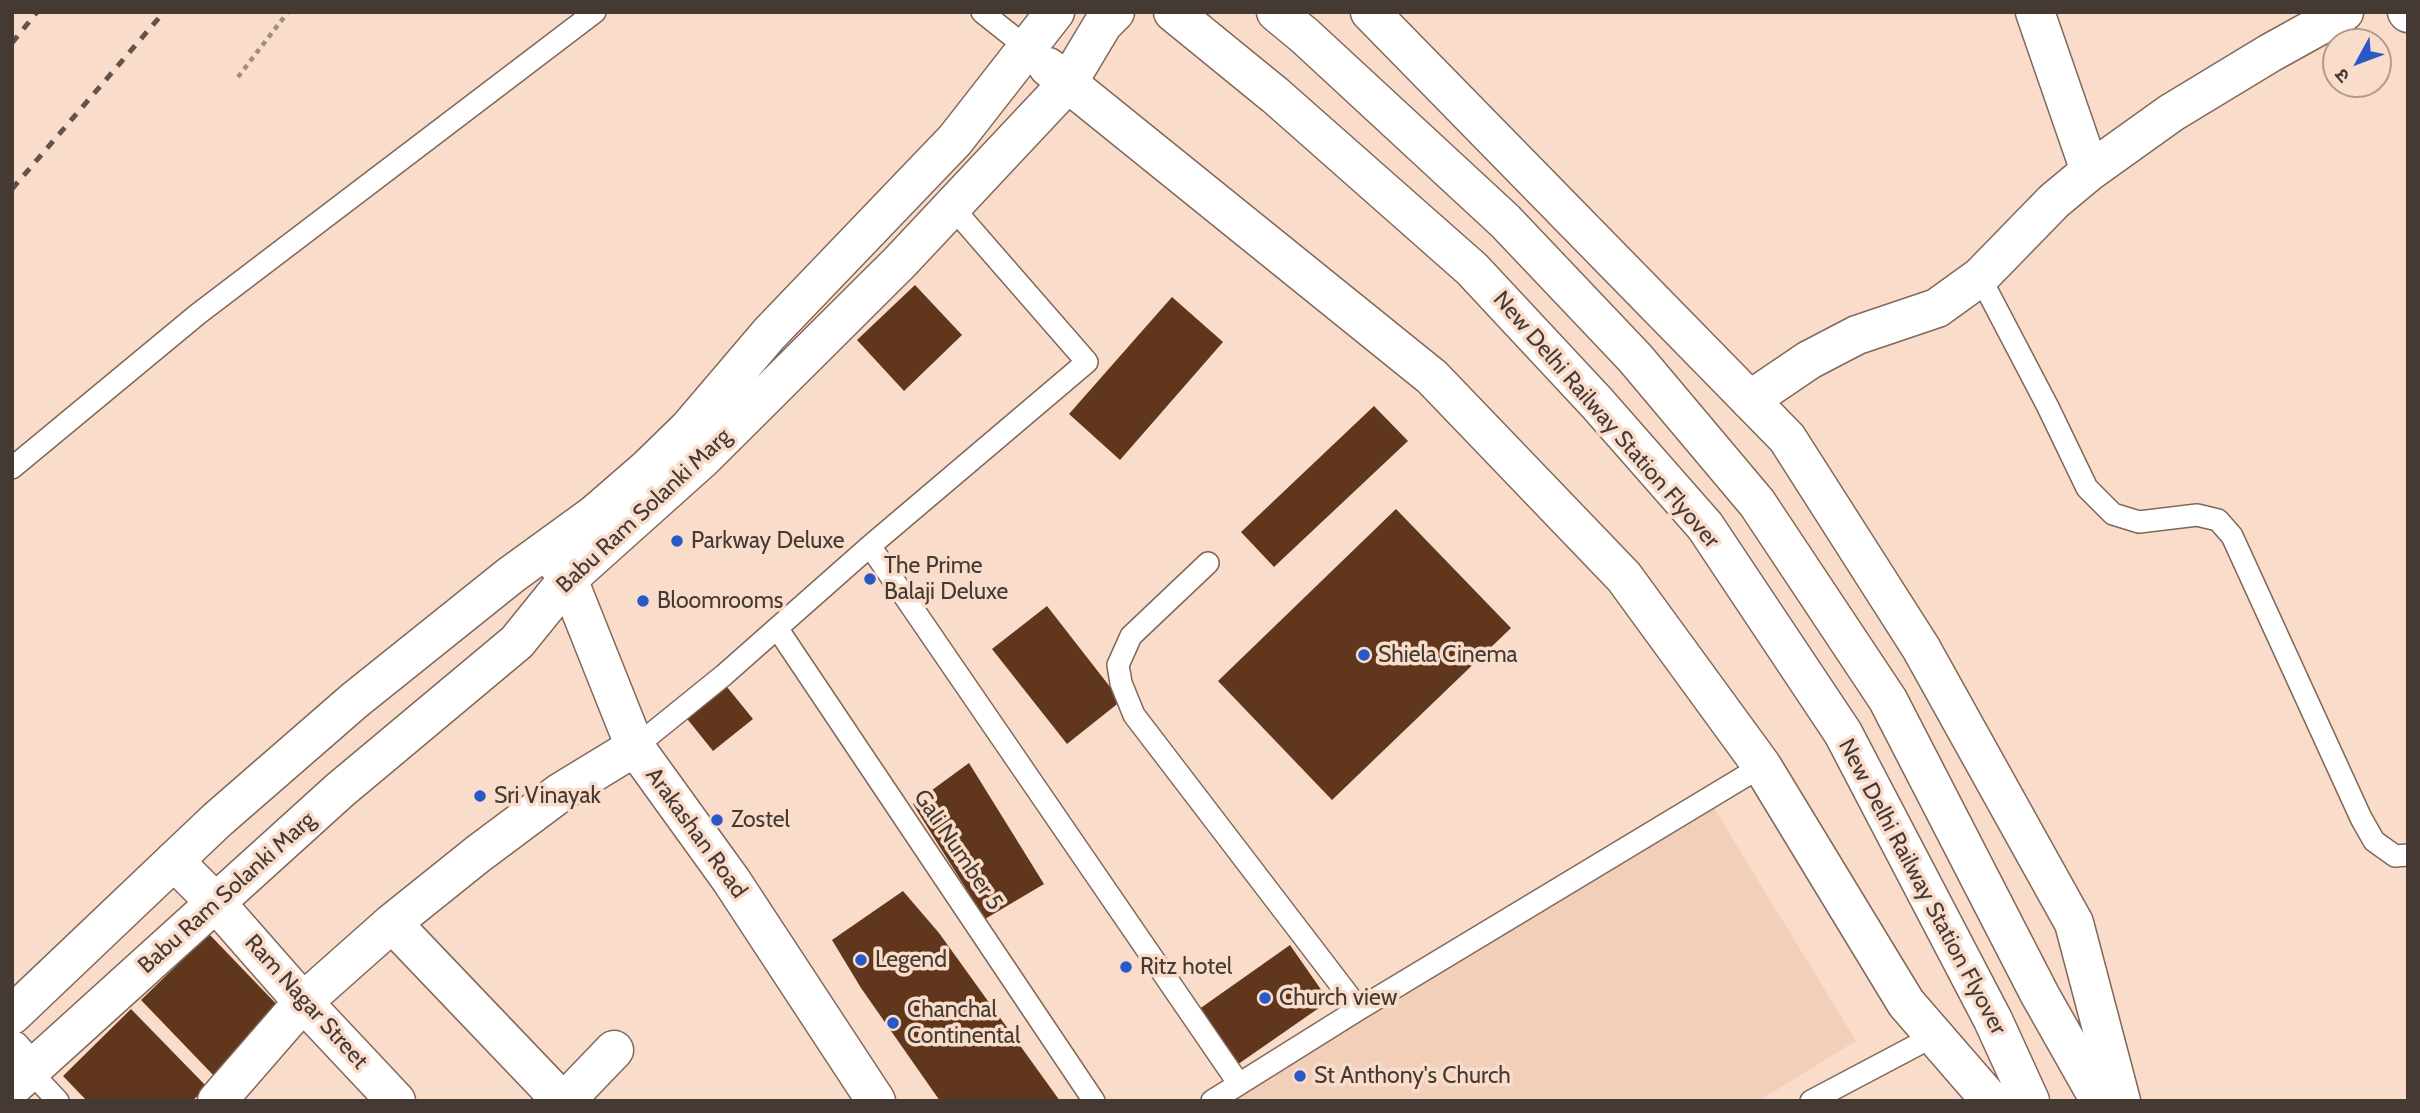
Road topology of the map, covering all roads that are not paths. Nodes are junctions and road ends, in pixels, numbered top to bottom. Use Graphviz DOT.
graph roads {
  1 [pos="595,12"];
  2 [pos="982,12"];
  3 [pos="1055,12"];
  4 [pos="1115,12"];
  5 [pos="1173,12"];
  6 [pos="1276,12"];
  7 [pos="2035,12"];
  8 [pos="2344,12"];
  9 [pos="1372,13"];
  10 [pos="1026,47"];
  11 [pos="1066,84"];
  12 [pos="2090,171"];
  13 [pos="952,207"];
  14 [pos="1980,277"];
  15 [pos="1750,400"];
  16 [pos="12,468"];
  17 [pos="870,546"];
  18 [pos="1208,563"];
  19 [pos="557,564"];
  20 [pos="777,628"];
  21 [pos="635,747"];
  22 [pos="1762,766"];
  23 [pos="2408,855"];
  24 [pos="174,861"];
  25 [pos="216,903"];
  26 [pos="392,923"];
  27 [pos="303,1002"];
  28 [pos="1359,1009"];
  29 [pos="12,1015"];
  30 [pos="1934,1035"];
  31 [pos="614,1050"];
  32 [pos="18,1069"];
  33 [pos="1239,1084"];
  34 [pos="222,1099"];
  35 [pos="58,1101"];
  36 [pos="396,1101"];
  37 [pos="563,1101"];
  38 [pos="876,1101"];
  39 [pos="1094,1101"];
  40 [pos="1212,1101"];
  41 [pos="1811,1101"];
  42 [pos="1991,1101"];
  43 [pos="2030,1101"];
  44 [pos="2101,1101"];
  45 [pos="2122,1101"];
  1 -- 16 [label="lane"];
  2 -- 10 [label="lane"];
  3 -- 10 [label="main road, Babu Ram Solanki Marg"];
  4 -- 11 [label="main road, Babu Ram Solanki Marg"];
  5 -- 43 [label="main road, New Delhi Railway Station Flyover"];
  6 -- 44 [label="main road"];
  7 -- 12 [label="main road"];
  8 -- 12 [label="main road"];
  9 -- 15 [label="main road"];
  10 -- 11 [label="main road"];
  10 -- 19 [label="main road, Babu Ram Solanki Marg"];
  11 -- 13 [label="main road, Babu Ram Solanki Marg"];
  11 -- 22 [label="main road"];
  12 -- 14 [label="main road"];
  13 -- 17 [label="lane"];
  13 -- 19 [label="main road, Babu Ram Solanki Marg"];
  14 -- 15 [label="main road"];
  14 -- 23 [label="lane"];
  15 -- 45 [label="main road"];
  17 -- 20 [label="lane"];
  17 -- 33 [label="lane"];
  18 -- 28 [label="lane"];
  19 -- 21 [label="main road, Arakashan Road"];
  19 -- 24 [label="main road, Babu Ram Solanki Marg"];
  19 -- 25 [label="main road, Babu Ram Solanki Marg"];
  20 -- 21 [label="lane"];
  20 -- 39 [label="lane, Gali Number 5"];
  21 -- 26 [label="main road"];
  21 -- 38 [label="main road, Arakashan Road"];
  22 -- 28 [label="lane"];
  22 -- 30 [label="main road"];
  24 -- 25 [label="main road, Ram Nagar Street"];
  24 -- 29 [label="main road, Babu Ram Solanki Marg"];
  25 -- 27 [label="main road, Ram Nagar Street"];
  25 -- 32 [label="main road, Babu Ram Solanki Marg"];
  26 -- 27 [label="main road"];
  26 -- 37 [label="main road"];
  27 -- 34 [label="main road"];
  27 -- 36 [label="main road, Ram Nagar Street"];
  28 -- 33 [label="lane"];
  30 -- 41 [label="lane"];
  30 -- 42 [label="main road"];
  31 -- 37 [label="main road"];
  32 -- 35 [label="lane"];
  33 -- 40 [label="lane"];
}
